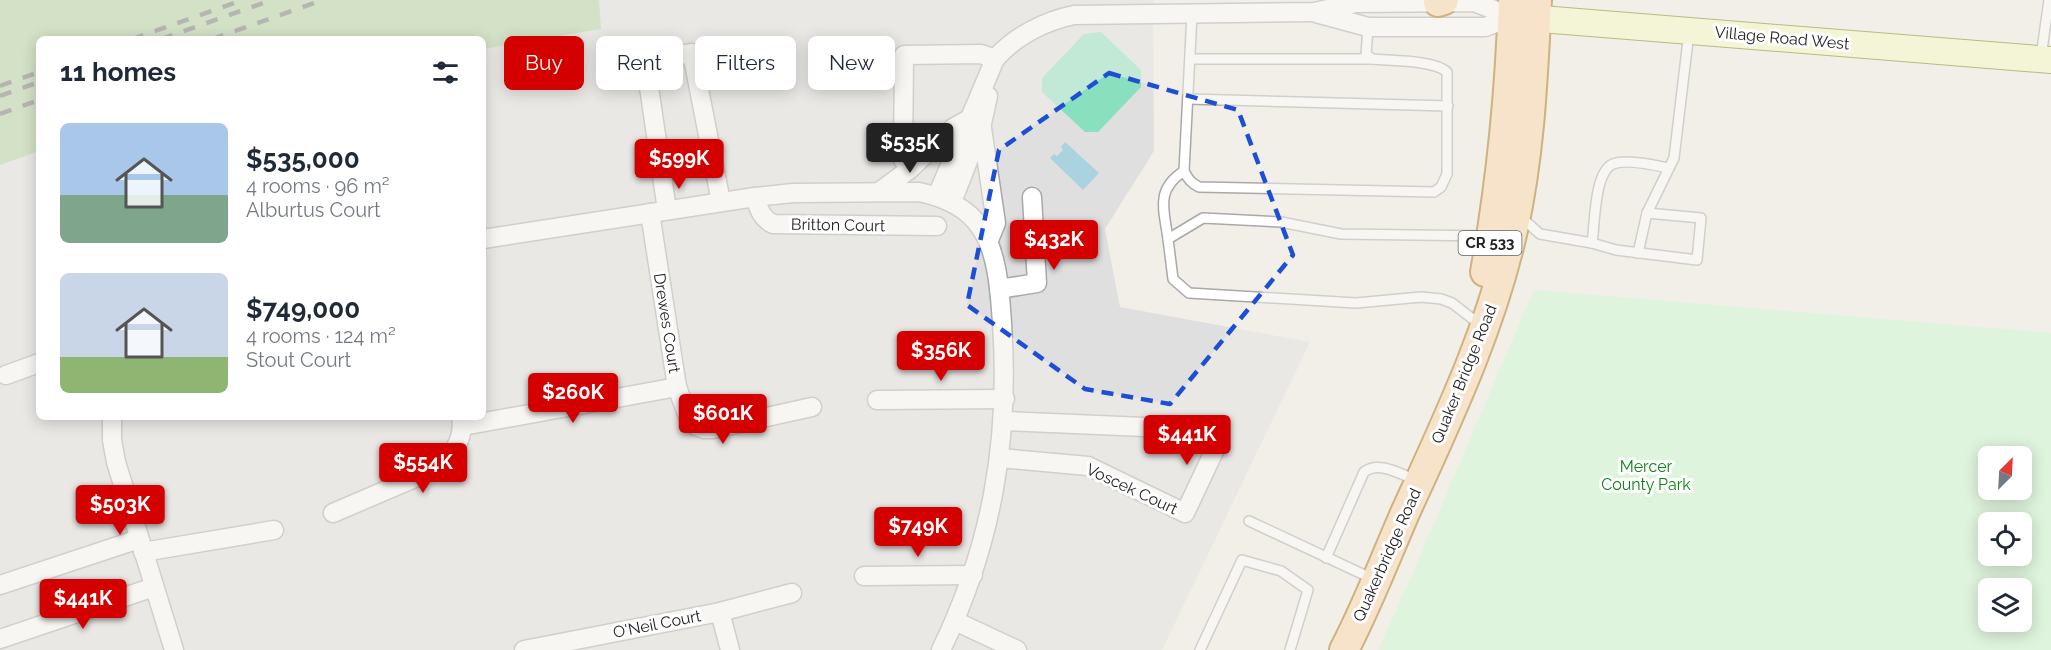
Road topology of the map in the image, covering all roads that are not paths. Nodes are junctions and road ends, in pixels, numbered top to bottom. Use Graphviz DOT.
graph roads {
  1 [pos="2049,0"];
  2 [pos="1441,1"];
  3 [pos="1524,9"];
  4 [pos="1314,12"];
  5 [pos="1192,14"];
  6 [pos="1368,27"];
  7 [pos="1690,30"];
  8 [pos="1369,56"];
  9 [pos="1190,58"];
  10 [pos="995,59"];
  11 [pos="2046,60"];
  12 [pos="1188,99"];
  13 [pos="1448,106"];
  14 [pos="976,122"];
  15 [pos="903,160"];
  16 [pos="1668,168"];
  17 [pos="1184,171"];
  18 [pos="879,192"];
  19 [pos="756,197"];
  20 [pos="1032,197"];
  21 [pos="944,199"];
  22 [pos="721,202"];
  23 [pos="658,212"];
  24 [pos="1517,213"];
  25 [pos="1647,213"];
  26 [pos="937,226"];
  27 [pos="1492,236"];
  28 [pos="486,239"];
  29 [pos="1168,239"];
  30 [pos="989,240"];
  31 [pos="1592,243"];
  32 [pos="1638,253"];
  33 [pos="999,289"];
  34 [pos="1474,320"];
  35 [pos="36,363"];
  36 [pos="2,369"];
  37 [pos="677,387"];
  38 [pos="1005,399"];
  39 [pos="877,400"];
  40 [pos="812,407"];
  41 [pos="486,417"];
  42 [pos="112,420"];
  43 [pos="462,421"];
  44 [pos="1004,421"];
  45 [pos="1000,458"];
  46 [pos="1425,471"];
  47 [pos="333,513"];
  48 [pos="1249,521"];
  49 [pos="274,530"];
  50 [pos="141,545"];
  51 [pos="1326,558"];
  52 [pos="973,575"];
  53 [pos="864,576"];
  54 [pos="1375,580"];
  55 [pos="0,585"];
  56 [pos="154,587"];
  57 [pos="792,593"];
  58 [pos="720,612"];
  59 [pos="955,621"];
  60 [pos="0,639"];
  61 [pos="174,650"];
  62 [pos="524,650"];
  63 [pos="730,650"];
  64 [pos="941,650"];
  65 [pos="1017,650"];
  66 [pos="1200,650"];
  67 [pos="1290,650"];
  68 [pos="1344,650"];
  1 -- 11 [label="lane"];
  2 -- 3 [label="street"];
  2 -- 4 [label="street"];
  3 -- 6 [label="street"];
  3 -- 7 [label="main road, Village Road West"];
  3 -- 24 [label="main road, Quaker Bridge Road / CR 533"];
  3 -- 27 [label="main road, Quaker Bridge Road / CR 533"];
  4 -- 5 [label="street"];
  4 -- 6 [label="street"];
  5 -- 9 [label="lane"];
  5 -- 10 [label="street"];
  6 -- 8 [label="lane"];
  7 -- 11 [label="main road, Village Road West"];
  7 -- 16 [label="lane"];
  8 -- 9 [label="lane"];
  8 -- 13 [label="lane"];
  9 -- 12 [label="lane"];
  10 -- 14 [label="street"];
  10 -- 15 [label="street"];
  12 -- 13 [label="lane"];
  12 -- 17 [label="lane"];
  13 -- 17 [label="lane"];
  14 -- 18 [label="street"];
  14 -- 21 [label="street"];
  14 -- 30 [label="street"];
  16 -- 25 [label="lane"];
  16 -- 31 [label="lane"];
  17 -- 29 [label="lane"];
  18 -- 19 [label="street"];
  18 -- 21 [label="street"];
  19 -- 22 [label="street"];
  19 -- 26 [label="street, Britton Court"];
  20 -- 33 [label="street"];
  21 -- 30 [label="street"];
  22 -- 23 [label="street"];
  22 -- 23 [label="street, Drewes Court"];
  23 -- 28 [label="street"];
  23 -- 37 [label="street, Drewes Court"];
  24 -- 31 [label="lane"];
  24 -- 46 [label="main road, Quaker Bridge Road / CR 533"];
  25 -- 32 [label="lane"];
  25 -- 32 [label="lane"];
  27 -- 29 [label="lane"];
  27 -- 34 [label="main road, Quaker Bridge Road / CR 533"];
  29 -- 34 [label="lane"];
  30 -- 33 [label="street"];
  31 -- 32 [label="lane"];
  33 -- 38 [label="street"];
  34 -- 46 [label="main road, Quaker Bridge Road / CR 533"];
  35 -- 36 [label="street"];
  37 -- 40 [label="street"];
  37 -- 41 [label="street, Drewes Court"];
  38 -- 39 [label="street"];
  38 -- 44 [label="street"];
  42 -- 50 [label="street"];
  43 -- 47 [label="street"];
  44 -- 45 [label="street"];
  44 -- 45 [label="street, Voscek Court"];
  45 -- 52 [label="street"];
  46 -- 51 [label="lane"];
  46 -- 54 [label="main road, Quakerbridge Road / CR 533"];
  48 -- 51 [label="lane"];
  49 -- 50 [label="street"];
  50 -- 55 [label="street"];
  50 -- 56 [label="street"];
  51 -- 54 [label="lane"];
  52 -- 53 [label="street"];
  52 -- 59 [label="street"];
  54 -- 68 [label="main road, Quakerbridge Road / CR 533"];
  56 -- 60 [label="street"];
  56 -- 61 [label="street"];
  57 -- 58 [label="street, O'Neil Court"];
  58 -- 62 [label="street, O'Neil Court"];
  58 -- 63 [label="street, O'Neil Court"];
  59 -- 64 [label="street"];
  59 -- 65 [label="street"];
  66 -- 67 [label="lane"];
}
